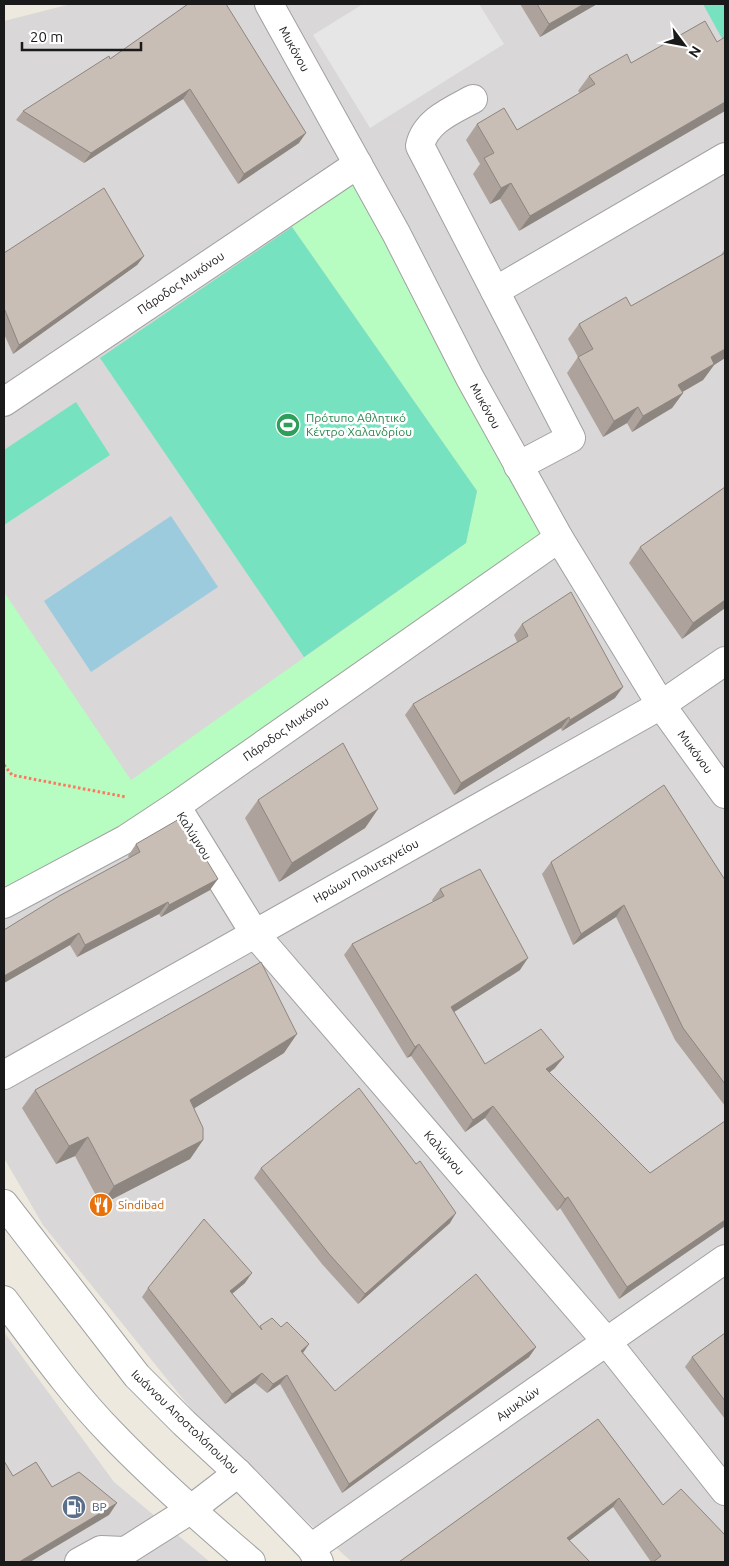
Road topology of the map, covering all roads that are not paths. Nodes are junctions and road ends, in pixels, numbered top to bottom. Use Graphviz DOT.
graph roads {
  1 [pos="268,4"];
  2 [pos="473,98"];
  3 [pos="725,156"];
  4 [pos="358,164"];
  5 [pos="495,291"];
  6 [pos="4,402"];
  7 [pos="518,466"];
  8 [pos="559,538"];
  9 [pos="725,661"];
  10 [pos="661,705"];
  11 [pos="725,794"];
  12 [pos="176,806"];
  13 [pos="4,904"];
  14 [pos="255,934"];
  15 [pos="4,1076"];
  16 [pos="4,1204"];
  17 [pos="725,1259"];
  18 [pos="4,1300"];
  19 [pos="607,1342"];
  20 [pos="238,1473"];
  21 [pos="725,1491"];
  22 [pos="190,1510"];
  23 [pos="315,1555"];
  24 [pos="118,1557"];
  25 [pos="79,1562"];
  26 [pos="251,1562"];
  1 -- 4 [label="street, Μυκόνου"];
  2 -- 5 [label="street"];
  3 -- 5 [label="street"];
  4 -- 6 [label="street, Πάροδος Μυκόνου"];
  4 -- 7 [label="street, Μυκόνου"];
  5 -- 7 [label="street"];
  7 -- 8 [label="street, Μυκόνου"];
  8 -- 10 [label="street, Μυκόνου"];
  8 -- 12 [label="street, Πάροδος Μυκόνου"];
  9 -- 10 [label="street, Ηρώων Πολυτεχνείου"];
  10 -- 11 [label="street, Μυκόνου"];
  10 -- 14 [label="street, Ηρώων Πολυτεχνείου"];
  12 -- 13 [label="street, Πάροδος Μυκόνου"];
  12 -- 14 [label="street, Καλύμνου"];
  14 -- 15 [label="street, Ηρώων Πολυτεχνείου"];
  14 -- 19 [label="street, Καλύμνου"];
  16 -- 20 [label="street, Ιωάννου Αποστολόπουλου"];
  17 -- 19 [label="street, Αμυκλών"];
  18 -- 22 [label="street"];
  19 -- 21 [label="street, Καλύμνου"];
  19 -- 23 [label="street, Αμυκλών"];
  20 -- 22 [label="street"];
  20 -- 23 [label="street, Ιωάννου Αποστολόπουλου"];
  22 -- 24 [label="street"];
  22 -- 26 [label="street"];
  24 -- 25 [label="street"];
}
